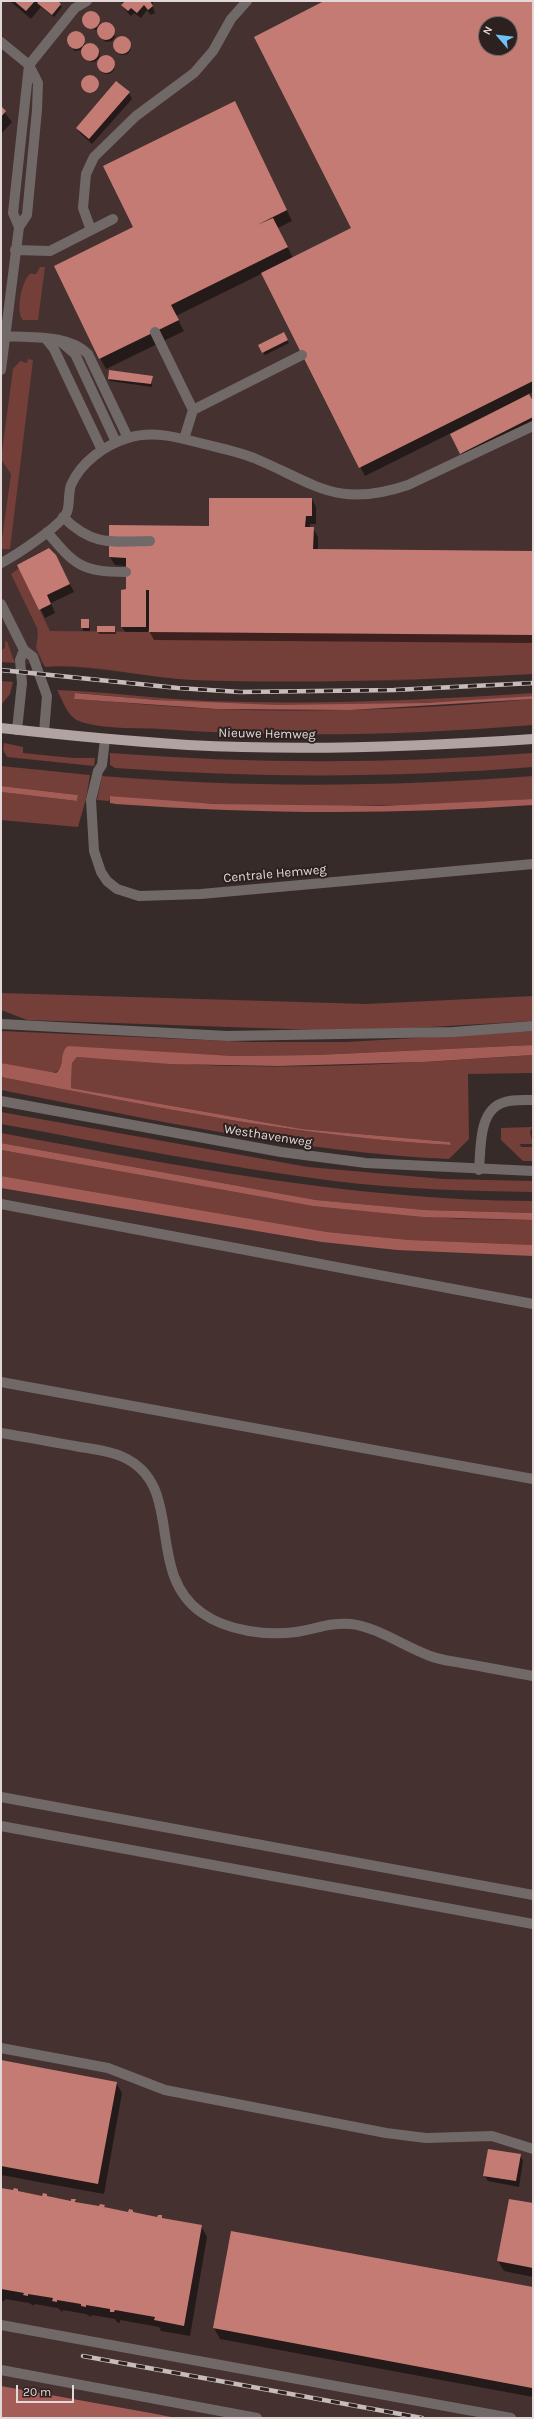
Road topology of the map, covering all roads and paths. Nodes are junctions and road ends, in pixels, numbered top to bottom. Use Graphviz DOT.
graph roads {
  1 [pos="87,1"];
  2 [pos="247,1"];
  3 [pos="1,42"];
  4 [pos="29,66"];
  5 [pos="113,218"];
  6 [pos="19,228"];
  7 [pos="91,230"];
  8 [pos="15,250"];
  9 [pos="155,332"];
  10 [pos="5,336"];
  11 [pos="46,339"];
  12 [pos="59,340"];
  13 [pos="302,355"];
  14 [pos="1,370"];
  15 [pos="193,410"];
  16 [pos="533,426"];
  17 [pos="128,438"];
  18 [pos="184,439"];
  19 [pos="116,442"];
  20 [pos="102,450"];
  21 [pos="62,517"];
  22 [pos="47,532"];
  23 [pos="150,541"];
  24 [pos="1,563"];
  25 [pos="126,572"];
  26 [pos="2,608"];
  27 [pos="24,650"];
  28 [pos="1,728"];
  29 [pos="17,730"];
  30 [pos="44,732"];
  31 [pos="105,739"];
  32 [pos="533,739"];
  33 [pos="533,864"];
  34 [pos="1,1024"];
  35 [pos="533,1026"];
  36 [pos="533,1100"];
  37 [pos="1,1101"];
  38 [pos="479,1170"];
  39 [pos="533,1171"];
  40 [pos="1,1204"];
  41 [pos="533,1304"];
  42 [pos="1,1382"];
  43 [pos="1,1433"];
  44 [pos="533,1479"];
  45 [pos="533,1676"];
  46 [pos="1,1797"];
  47 [pos="1,1826"];
  48 [pos="533,1895"];
  49 [pos="533,1924"];
  50 [pos="1,2048"];
  51 [pos="533,2148"];
  52 [pos="1,2325"];
  53 [pos="1,2370"];
  54 [pos="257,2418"];
  55 [pos="511,2418"];
  1 -- 4 [label="street"];
  2 -- 7 [label="street"];
  3 -- 4 [label="street"];
  4 -- 6 [label="street"];
  4 -- 6 [label="street"];
  5 -- 7 [label="street"];
  6 -- 8 [label="street"];
  7 -- 8 [label="street"];
  8 -- 10 [label="street"];
  9 -- 15 [label="street"];
  10 -- 11 [label="street"];
  10 -- 14 [label="street"];
  11 -- 12 [label="street"];
  11 -- 20 [label="street"];
  12 -- 17 [label="street"];
  12 -- 19 [label="street"];
  13 -- 15 [label="street"];
  15 -- 18 [label="street"];
  16 -- 18 [label="street"];
  17 -- 18 [label="street"];
  17 -- 19 [label="street"];
  19 -- 20 [label="street"];
  20 -- 21 [label="street"];
  21 -- 22 [label="street"];
  21 -- 23 [label="street"];
  22 -- 24 [label="street"];
  22 -- 25 [label="street"];
  26 -- 27 [label="street"];
  27 -- 29 [label="street"];
  27 -- 30 [label="street"];
  28 -- 29 [label="main road, Nieuwe Hemweg"];
  29 -- 30 [label="main road, Nieuwe Hemweg"];
  30 -- 31 [label="main road, Nieuwe Hemweg"];
  31 -- 32 [label="main road, Nieuwe Hemweg"];
  31 -- 33 [label="street, Centrale Hemweg"];
  34 -- 35 [label="street"];
  36 -- 38 [label="street"];
  37 -- 38 [label="street, Westhavenweg"];
  38 -- 39 [label="street, Westhavenweg"];
  40 -- 41 [label="street"];
  42 -- 44 [label="street"];
  43 -- 45 [label="street"];
  46 -- 48 [label="street"];
  47 -- 49 [label="street"];
  50 -- 51 [label="street"];
  52 -- 55 [label="street"];
  53 -- 54 [label="street"];
}
